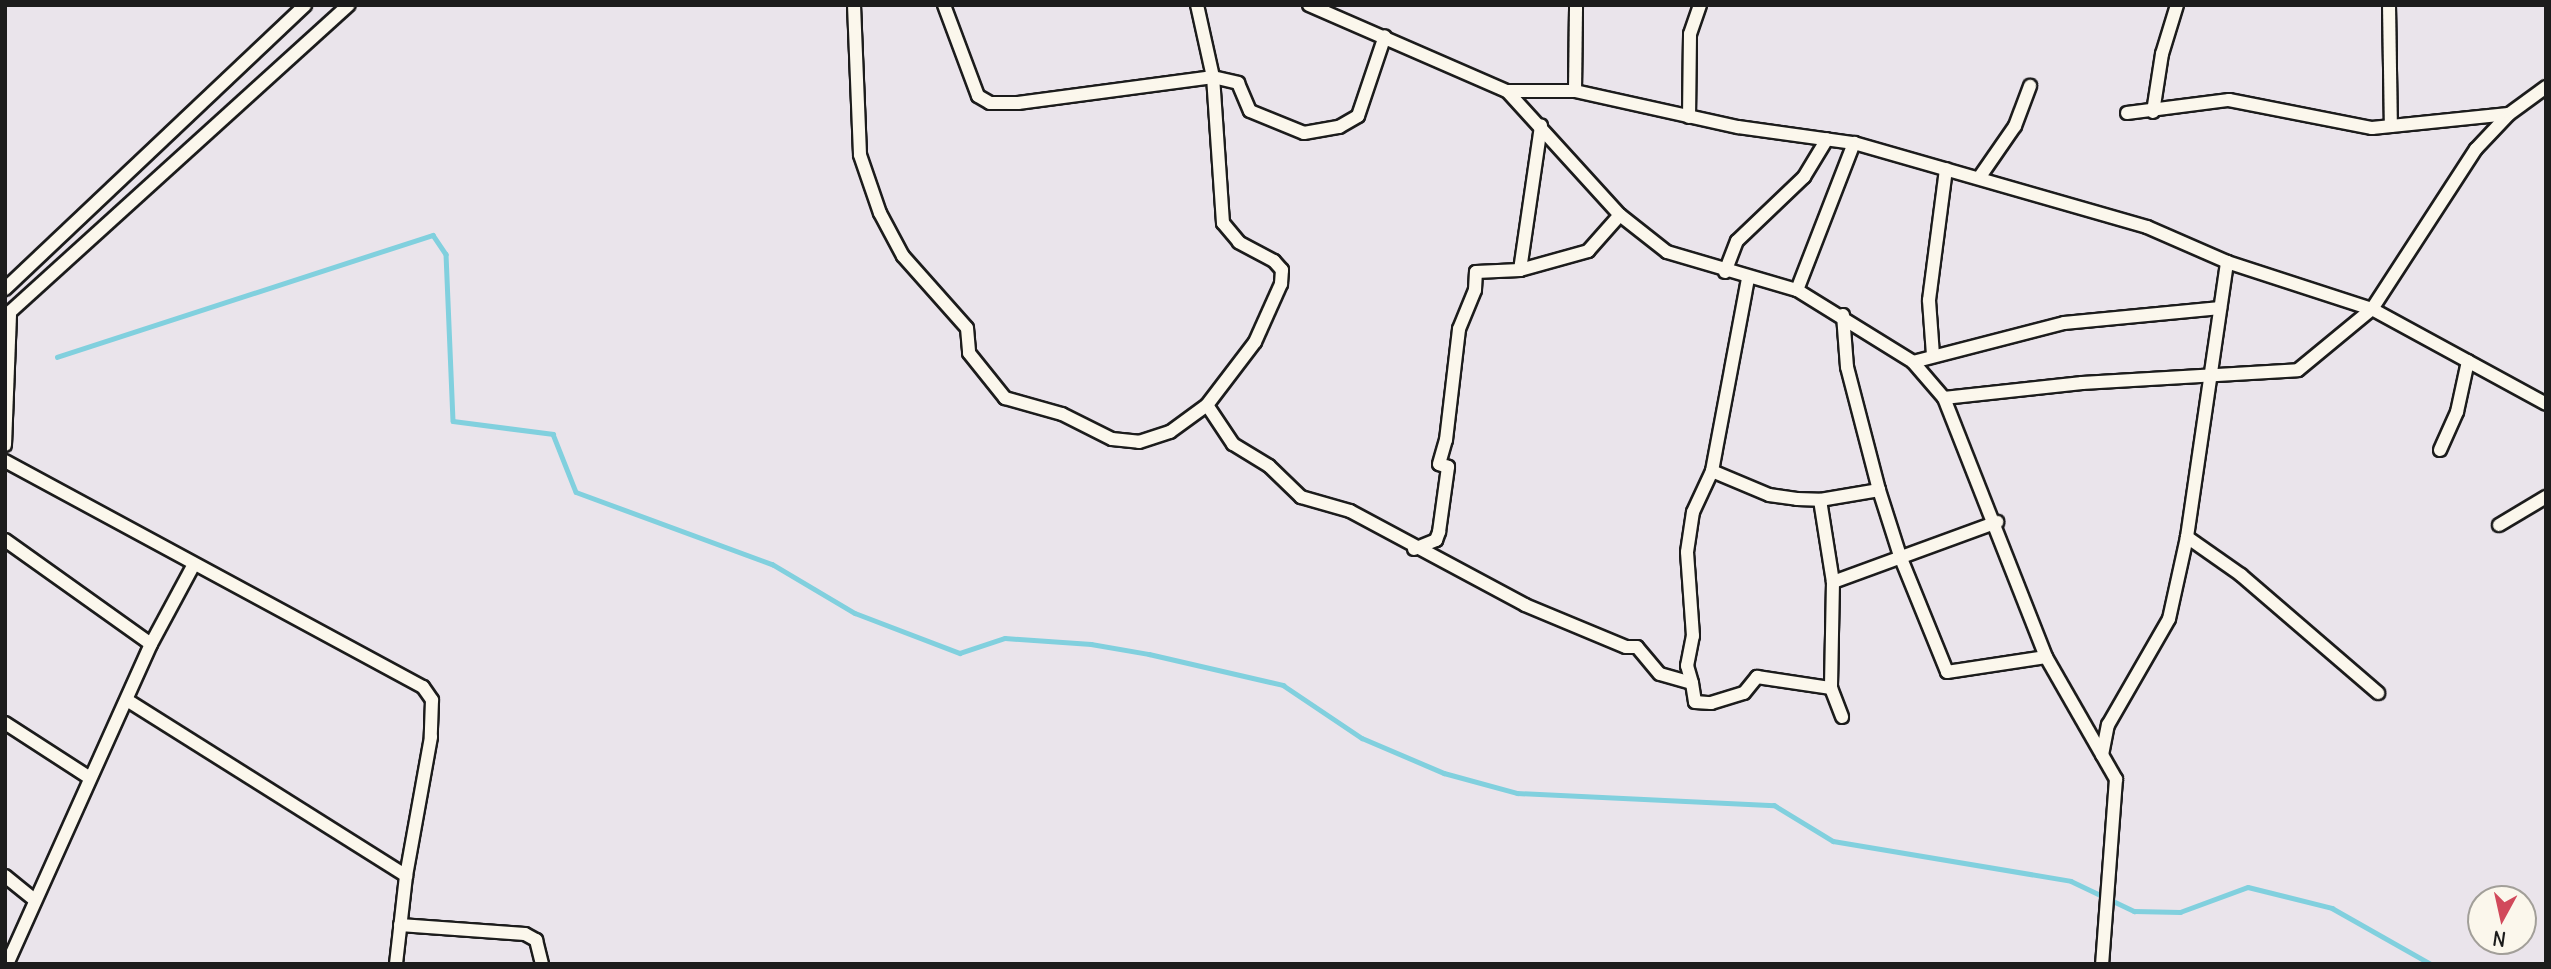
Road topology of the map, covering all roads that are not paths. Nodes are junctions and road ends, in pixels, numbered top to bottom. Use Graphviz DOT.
graph roads {
  1 [pos="305,5"];
  2 [pos="349,5"];
  3 [pos="854,5"];
  4 [pos="944,5"];
  5 [pos="1197,5"];
  6 [pos="1309,5"];
  7 [pos="1576,5"];
  8 [pos="1700,5"];
  9 [pos="2177,5"];
  10 [pos="2389,5"];
  11 [pos="1385,36"];
  12 [pos="1213,77"];
  13 [pos="2030,86"];
  14 [pos="2546,86"];
  15 [pos="1507,91"];
  16 [pos="1575,91"];
  17 [pos="2153,112"];
  18 [pos="2127,113"];
  19 [pos="2509,114"];
  20 [pos="1689,117"];
  21 [pos="1541,126"];
  22 [pos="2391,126"];
  23 [pos="1828,139"];
  24 [pos="1854,143"];
  25 [pos="1946,169"];
  26 [pos="1979,178"];
  27 [pos="1620,215"];
  28 [pos="2227,262"];
  29 [pos="1521,270"];
  30 [pos="1725,272"];
  31 [pos="1748,278"];
  32 [pos="5,289"];
  33 [pos="1797,290"];
  34 [pos="2220,307"];
  35 [pos="2372,309"];
  36 [pos="1843,315"];
  37 [pos="1933,355"];
  38 [pos="2468,361"];
  39 [pos="1913,362"];
  40 [pos="2210,374"];
  41 [pos="1944,398"];
  42 [pos="2546,404"];
  43 [pos="1207,405"];
  44 [pos="5,445"];
  45 [pos="2441,450"];
  46 [pos="5,461"];
  47 [pos="1712,471"];
  48 [pos="1879,490"];
  49 [pos="2546,496"];
  50 [pos="1820,500"];
  51 [pos="1997,522"];
  52 [pos="2499,525"];
  53 [pos="2187,537"];
  54 [pos="5,540"];
  55 [pos="1415,549"];
  56 [pos="1900,556"];
  57 [pos="193,566"];
  58 [pos="1833,582"];
  59 [pos="151,644"];
  60 [pos="2046,657"];
  61 [pos="1692,683"];
  62 [pos="1831,688"];
  63 [pos="2378,693"];
  64 [pos="127,700"];
  65 [pos="1842,717"];
  66 [pos="5,723"];
  67 [pos="2102,755"];
  68 [pos="90,778"];
  69 [pos="5,876"];
  70 [pos="406,876"];
  71 [pos="33,899"];
  72 [pos="400,925"];
  73 [pos="2102,963"];
  74 [pos="7,964"];
  75 [pos="396,964"];
  76 [pos="542,964"];
  1 -- 32 [label="street"];
  2 -- 44 [label="street"];
  3 -- 43 [label="street"];
  4 -- 12 [label="street"];
  5 -- 12 [label="street"];
  6 -- 11 [label="street"];
  7 -- 16 [label="street"];
  8 -- 20 [label="street"];
  9 -- 17 [label="street"];
  10 -- 22 [label="street"];
  11 -- 12 [label="street"];
  11 -- 15 [label="street"];
  12 -- 43 [label="street"];
  13 -- 26 [label="street"];
  14 -- 19 [label="street"];
  15 -- 16 [label="street"];
  15 -- 21 [label="street"];
  16 -- 20 [label="street"];
  17 -- 18 [label="street"];
  17 -- 22 [label="street"];
  19 -- 22 [label="street"];
  19 -- 35 [label="street"];
  20 -- 23 [label="street"];
  21 -- 27 [label="street"];
  21 -- 29 [label="street"];
  23 -- 24 [label="street"];
  23 -- 30 [label="street"];
  24 -- 25 [label="street"];
  24 -- 33 [label="street"];
  25 -- 26 [label="street"];
  25 -- 37 [label="street"];
  26 -- 28 [label="street"];
  27 -- 29 [label="street"];
  27 -- 30 [label="street"];
  28 -- 34 [label="street"];
  28 -- 35 [label="street"];
  29 -- 55 [label="street"];
  30 -- 31 [label="street"];
  31 -- 33 [label="street"];
  31 -- 47 [label="street"];
  33 -- 36 [label="street"];
  34 -- 37 [label="street"];
  34 -- 40 [label="street"];
  35 -- 38 [label="street"];
  35 -- 40 [label="street"];
  36 -- 39 [label="street"];
  36 -- 48 [label="street"];
  37 -- 39 [label="street"];
  38 -- 42 [label="street"];
  38 -- 45 [label="street"];
  39 -- 41 [label="street"];
  40 -- 41 [label="street"];
  40 -- 53 [label="street"];
  41 -- 51 [label="street"];
  43 -- 55 [label="street"];
  46 -- 57 [label="street"];
  47 -- 50 [label="street"];
  47 -- 61 [label="street"];
  48 -- 50 [label="street"];
  48 -- 56 [label="street"];
  49 -- 52 [label="street"];
  50 -- 58 [label="street"];
  51 -- 56 [label="street"];
  51 -- 60 [label="street"];
  53 -- 63 [label="street"];
  53 -- 67 [label="street"];
  54 -- 59 [label="street"];
  55 -- 61 [label="street"];
  56 -- 58 [label="street"];
  56 -- 60 [label="street"];
  57 -- 59 [label="street"];
  57 -- 70 [label="street"];
  58 -- 62 [label="street"];
  59 -- 64 [label="street"];
  60 -- 67 [label="street"];
  61 -- 62 [label="street"];
  62 -- 65 [label="street"];
  64 -- 68 [label="street"];
  64 -- 70 [label="street"];
  66 -- 68 [label="street"];
  67 -- 73 [label="street"];
  68 -- 71 [label="street"];
  69 -- 71 [label="street"];
  70 -- 72 [label="street"];
  71 -- 74 [label="street"];
  72 -- 75 [label="street"];
  72 -- 76 [label="street"];
}
